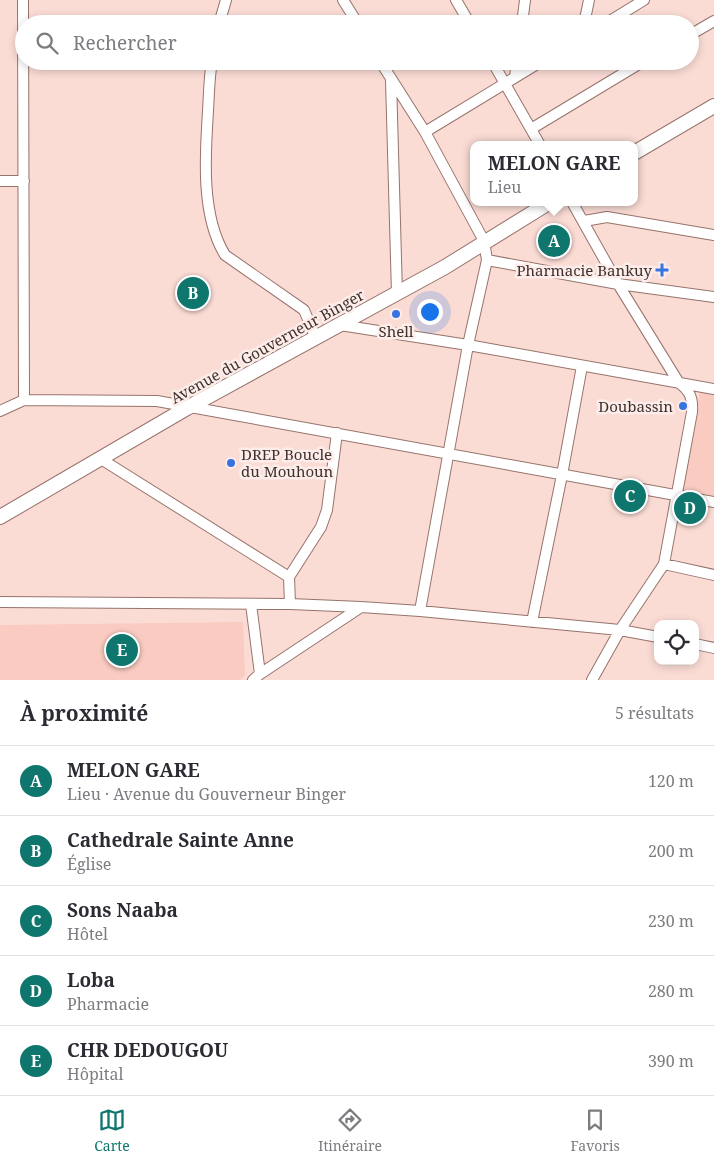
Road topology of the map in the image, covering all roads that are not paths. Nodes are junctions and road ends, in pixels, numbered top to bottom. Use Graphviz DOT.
graph roads {
  1 [pos="23,0"];
  2 [pos="226,0"];
  3 [pos="343,0"];
  4 [pos="456,0"];
  5 [pos="526,0"];
  6 [pos="589,0"];
  7 [pos="644,0"];
  8 [pos="23,15"];
  9 [pos="222,15"];
  10 [pos="352,15"];
  11 [pos="465,15"];
  12 [pos="524,15"];
  13 [pos="586,15"];
  14 [pos="620,15"];
  15 [pos="714,21"];
  16 [pos="699,30"];
  17 [pos="23,70"];
  18 [pos="211,70"];
  19 [pos="385,70"];
  20 [pos="497,70"];
  21 [pos="516,70"];
  22 [pos="528,70"];
  23 [pos="630,70"];
  24 [pos="515,78"];
  25 [pos="391,80"];
  26 [pos="505,83"];
  27 [pos="714,106"];
  28 [pos="531,129"];
  29 [pos="425,132"];
  30 [pos="538,141"];
  31 [pos="638,151"];
  32 [pos="0,181"];
  33 [pos="24,181"];
  34 [pos="543,206"];
  35 [pos="575,206"];
  36 [pos="584,221"];
  37 [pos="714,235"];
  38 [pos="484,241"];
  39 [pos="487,260"];
  40 [pos="618,284"];
  41 [pos="397,294"];
  42 [pos="714,298"];
  43 [pos="340,325"];
  44 [pos="316,338"];
  45 [pos="468,345"];
  46 [pos="582,366"];
  47 [pos="679,383"];
  48 [pos="714,389"];
  49 [pos="24,400"];
  50 [pos="187,408"];
  51 [pos="0,411"];
  52 [pos="337,433"];
  53 [pos="448,454"];
  54 [pos="101,459"];
  55 [pos="562,475"];
  56 [pos="678,495"];
  57 [pos="714,502"];
  58 [pos="0,517"];
  59 [pos="664,564"];
  60 [pos="714,575"];
  61 [pos="289,577"];
  62 [pos="0,602"];
  63 [pos="250,604"];
  64 [pos="290,604"];
  65 [pos="361,607"];
  66 [pos="420,611"];
  67 [pos="532,622"];
  68 [pos="620,630"];
  69 [pos="654,636"];
  70 [pos="699,645"];
  71 [pos="714,648"];
  72 [pos="257,677"];
  73 [pos="592,680"];
  1 -- 8 [label="street"];
  2 -- 9 [label="street"];
  3 -- 10 [label="street"];
  4 -- 11 [label="street"];
  5 -- 12 [label="street"];
  6 -- 13 [label="street"];
  7 -- 14 [label="street"];
  15 -- 16 [label="street"];
  17 -- 33 [label="street"];
  18 -- 44 [label="street"];
  19 -- 25 [label="street"];
  20 -- 26 [label="street"];
  21 -- 24 [label="street"];
  22 -- 24 [label="street"];
  23 -- 28 [label="street"];
  24 -- 26 [label="street"];
  25 -- 29 [label="street"];
  25 -- 41 [label="street"];
  26 -- 28 [label="street"];
  26 -- 29 [label="street"];
  27 -- 31 [label="main road"];
  28 -- 30 [label="street"];
  29 -- 38 [label="street"];
  32 -- 33 [label="street"];
  33 -- 49 [label="street"];
  34 -- 38 [label="main road, Avenue du Gouverneur Binger"];
  35 -- 36 [label="street"];
  36 -- 37 [label="street"];
  36 -- 40 [label="street"];
  38 -- 39 [label="street"];
  38 -- 41 [label="main road, Avenue du Gouverneur Binger"];
  39 -- 40 [label="street"];
  39 -- 45 [label="street"];
  40 -- 42 [label="street"];
  40 -- 47 [label="street"];
  41 -- 43 [label="main road, Avenue du Gouverneur Binger"];
  43 -- 44 [label="main road, Avenue du Gouverneur Binger"];
  43 -- 45 [label="street"];
  44 -- 50 [label="main road, Avenue du Gouverneur Binger"];
  45 -- 46 [label="street"];
  45 -- 53 [label="street"];
  46 -- 47 [label="street"];
  46 -- 55 [label="street"];
  47 -- 48 [label="street"];
  47 -- 56 [label="street"];
  49 -- 50 [label="street"];
  49 -- 51 [label="street"];
  50 -- 52 [label="street"];
  50 -- 54 [label="main road, Avenue du Gouverneur Binger"];
  52 -- 53 [label="street"];
  52 -- 61 [label="street"];
  53 -- 55 [label="street"];
  53 -- 66 [label="street"];
  54 -- 58 [label="main road, Avenue du Gouverneur Binger"];
  54 -- 61 [label="street"];
  55 -- 56 [label="street"];
  55 -- 67 [label="street"];
  56 -- 57 [label="street"];
  56 -- 59 [label="street"];
  59 -- 60 [label="street"];
  59 -- 68 [label="street"];
  61 -- 64 [label="street"];
  62 -- 63 [label="street"];
  63 -- 64 [label="street"];
  63 -- 72 [label="street"];
  64 -- 65 [label="street"];
  65 -- 66 [label="street"];
  65 -- 72 [label="street"];
  66 -- 67 [label="street"];
  67 -- 68 [label="street"];
  68 -- 69 [label="street"];
  68 -- 73 [label="street"];
  70 -- 71 [label="street"];
}
